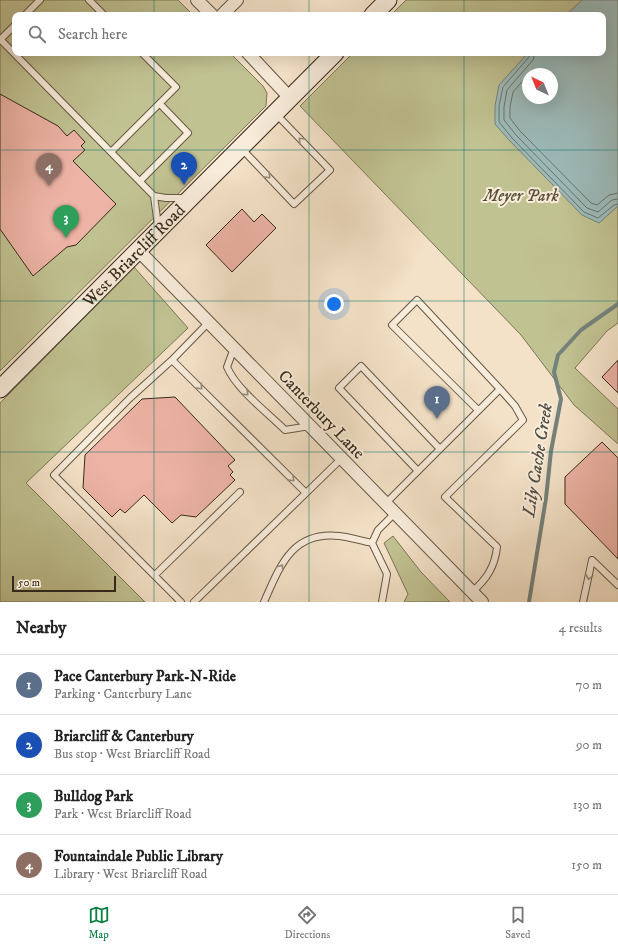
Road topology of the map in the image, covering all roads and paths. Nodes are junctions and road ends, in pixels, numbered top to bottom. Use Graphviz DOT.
graph roads {
  1 [pos="40,0"];
  2 [pos="89,0"];
  3 [pos="197,0"];
  4 [pos="237,0"];
  5 [pos="388,0"];
  6 [pos="28,12"];
  7 [pos="101,12"];
  8 [pos="209,12"];
  9 [pos="225,12"];
  10 [pos="376,12"];
  11 [pos="12,28"];
  12 [pos="0,40"];
  13 [pos="12,52"];
  14 [pos="16,56"];
  15 [pos="145,56"];
  16 [pos="251,56"];
  17 [pos="332,56"];
  18 [pos="290,98"];
  19 [pos="160,104"];
  20 [pos="275,113"];
  21 [pos="241,147"];
  22 [pos="111,152"];
  23 [pos="140,181"];
  24 [pos="154,196"];
  25 [pos="190,198"];
  26 [pos="159,229"];
  27 [pos="138,250"];
  28 [pos="209,322"];
  29 [pos="234,348"];
  30 [pos="172,360"];
  31 [pos="0,388"];
  32 [pos="500,388"];
  33 [pos="478,410"];
  34 [pos="310,426"];
  35 [pos="440,449"];
  36 [pos="342,458"];
  37 [pos="418,471"];
  38 [pos="240,492"];
  39 [pos="306,493"];
  40 [pos="386,503"];
  41 [pos="395,513"];
  42 [pos="372,543"];
  43 [pos="155,574"];
  44 [pos="618,584"];
  45 [pos="472,592"];
  46 [pos="181,602"];
  47 [pos="194,602"];
  48 [pos="264,602"];
  49 [pos="382,602"];
  50 [pos="482,602"];
  51 [pos="583,602"];
  1 -- 6 [label="lane"];
  2 -- 7 [label="lane"];
  3 -- 8 [label="street"];
  4 -- 9 [label="street"];
  5 -- 10 [label="street"];
  11 -- 12 [label="lane"];
  12 -- 13 [label="lane"];
  14 -- 22 [label="lane"];
  15 -- 19 [label="lane"];
  16 -- 18 [label="street"];
  17 -- 18 [label="street, West Briarcliff Road"];
  18 -- 20 [label="street, West Briarcliff Road"];
  19 -- 22 [label="lane"];
  19 -- 23 [label="lane"];
  20 -- 21 [label="street, West Briarcliff Road"];
  21 -- 20 [label="lane, one-way"];
  21 -- 25 [label="street, West Briarcliff Road"];
  22 -- 23 [label="lane"];
  23 -- 24 [label="lane"];
  24 -- 25 [label="lane"];
  24 -- 26 [label="lane"];
  25 -- 26 [label="street, West Briarcliff Road"];
  26 -- 27 [label="street, West Briarcliff Road"];
  27 -- 28 [label="street, Canterbury Lane"];
  27 -- 31 [label="street, West Briarcliff Road"];
  28 -- 29 [label="street, Canterbury Lane"];
  28 -- 30 [label="lane"];
  29 -- 34 [label="street, Canterbury Lane"];
  29 -- 34 [label="lane, one-way"];
  30 -- 39 [label="lane, one-way"];
  30 -- 43 [label="lane"];
  32 -- 33 [label="lane"];
  32 -- 33 [label="lane"];
  32 -- 45 [label="lane"];
  33 -- 35 [label="lane"];
  34 -- 36 [label="street, Canterbury Lane"];
  35 -- 37 [label="lane"];
  35 -- 37 [label="lane"];
  36 -- 39 [label="lane"];
  36 -- 40 [label="street, Canterbury Lane"];
  37 -- 40 [label="lane"];
  38 -- 43 [label="lane"];
  39 -- 47 [label="lane"];
  40 -- 41 [label="street, Canterbury Lane"];
  41 -- 42 [label="lane"];
  41 -- 45 [label="street, Canterbury Lane"];
  48 -- 42 [label="lane, one-way"];
  42 -- 49 [label="lane"];
  43 -- 46 [label="lane"];
  44 -- 51 [label="lane, one-way"];
  45 -- 50 [label="street, Canterbury Lane"];
}
